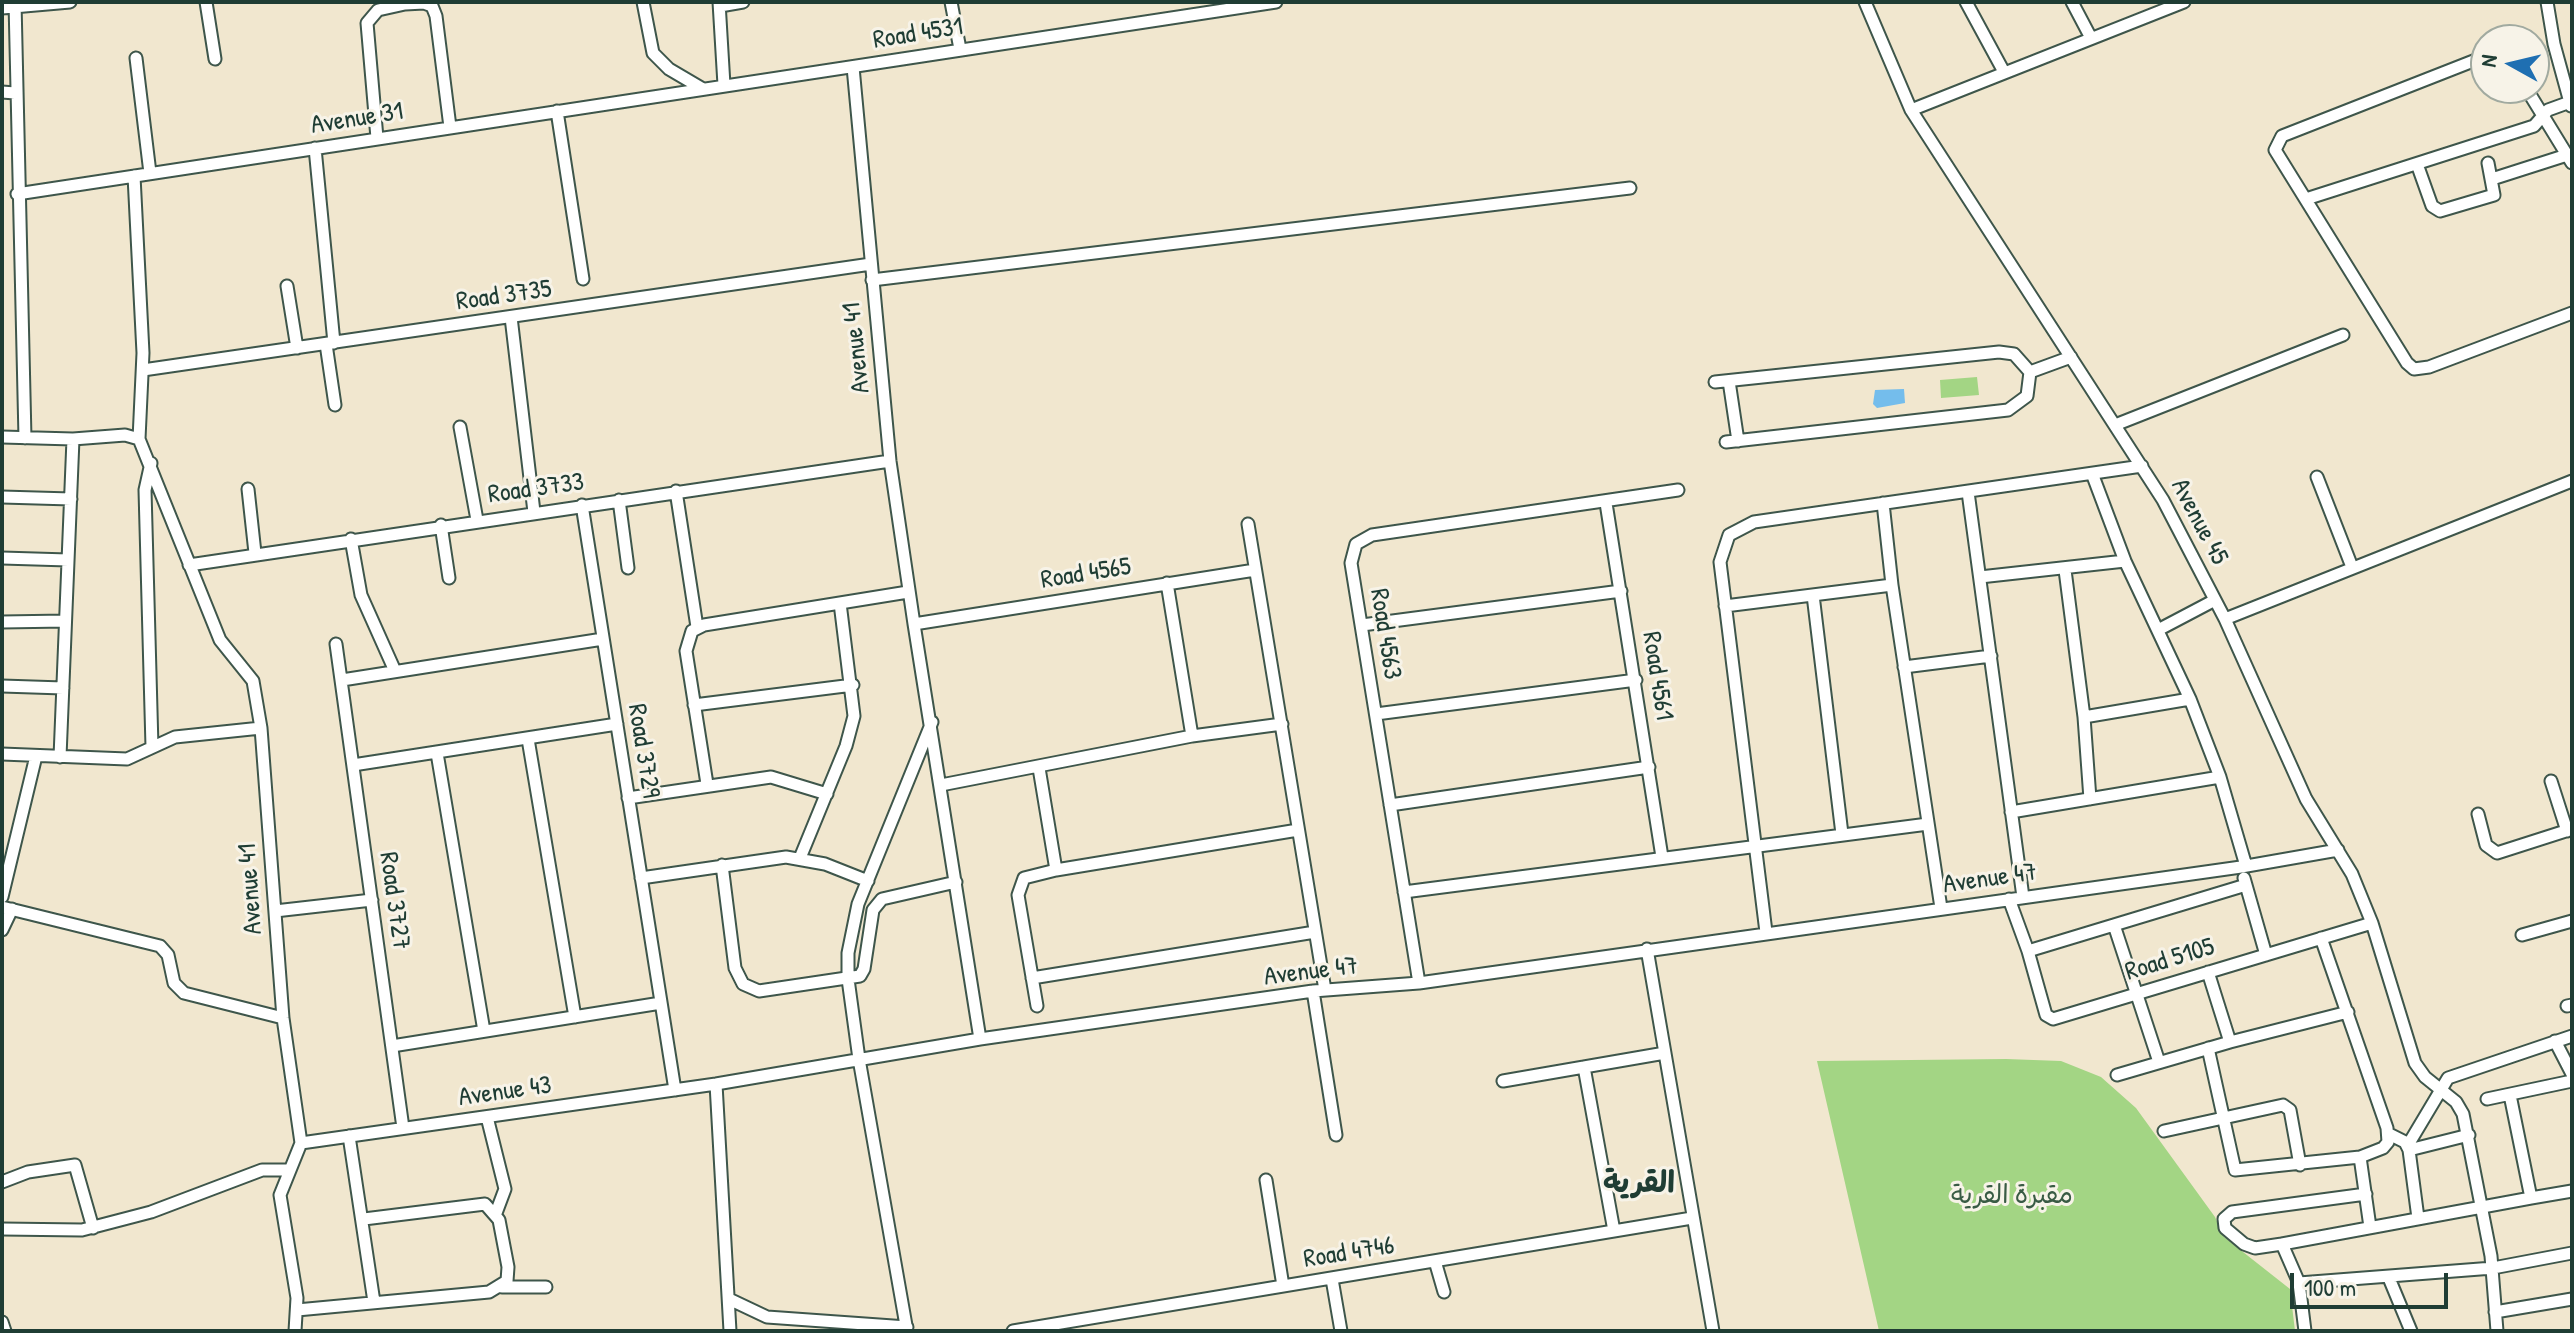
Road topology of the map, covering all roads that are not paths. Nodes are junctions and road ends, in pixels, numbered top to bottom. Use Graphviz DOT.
graph roads {
  1 [pos="70,2"];
  2 [pos="206,2"];
  3 [pos="643,2"];
  4 [pos="743,2"];
  5 [pos="951,2"];
  6 [pos="1276,2"];
  7 [pos="1865,2"];
  8 [pos="1966,2"];
  9 [pos="2072,2"];
  10 [pos="2184,2"];
  11 [pos="2547,2"];
  12 [pos="720,4"];
  13 [pos="15,5"];
  14 [pos="2,8"];
  15 [pos="2091,38"];
  16 [pos="960,49"];
  17 [pos="136,58"];
  18 [pos="215,59"];
  19 [pos="2470,62"];
  20 [pos="853,67"];
  21 [pos="2004,72"];
  22 [pos="724,85"];
  23 [pos="703,89"];
  24 [pos="2,92"];
  25 [pos="15,93"];
  26 [pos="2534,104"];
  27 [pos="2571,105"];
  28 [pos="1911,110"];
  29 [pos="557,111"];
  30 [pos="2541,118"];
  31 [pos="450,127"];
  32 [pos="377,138"];
  33 [pos="315,148"];
  34 [pos="2570,159"];
  35 [pos="2488,163"];
  36 [pos="2417,164"];
  37 [pos="150,173"];
  38 [pos="134,176"];
  39 [pos="2492,179"];
  40 [pos="1630,188"];
  41 [pos="17,194"];
  42 [pos="2306,199"];
  43 [pos="871,264"];
  44 [pos="583,279"];
  45 [pos="872,280"];
  46 [pos="287,286"];
  47 [pos="2572,313"];
  48 [pos="511,317"];
  49 [pos="2343,335"];
  50 [pos="330,343"];
  51 [pos="297,348"];
  52 [pos="2071,357"];
  53 [pos="143,370"];
  54 [pos="2030,372"];
  55 [pos="1729,381"];
  56 [pos="1715,382"];
  57 [pos="335,405"];
  58 [pos="2115,425"];
  59 [pos="460,427"];
  60 [pos="2,437"];
  61 [pos="25,438"];
  62 [pos="73,439"];
  63 [pos="139,439"];
  64 [pos="890,461"];
  65 [pos="151,463"];
  66 [pos="2142,466"];
  67 [pos="2093,476"];
  68 [pos="2317,477"];
  69 [pos="2572,481"];
  70 [pos="248,489"];
  71 [pos="1678,490"];
  72 [pos="676,491"];
  73 [pos="1968,492"];
  74 [pos="2,497"];
  75 [pos="71,499"];
  76 [pos="619,500"];
  77 [pos="1606,503"];
  78 [pos="1883,503"];
  79 [pos="582,505"];
  80 [pos="534,512"];
  81 [pos="477,520"];
  82 [pos="1248,524"];
  83 [pos="441,525"];
  84 [pos="351,539"];
  85 [pos="255,553"];
  86 [pos="2,558"];
  87 [pos="68,560"];
  88 [pos="2125,561"];
  89 [pos="189,565"];
  90 [pos="2352,567"];
  91 [pos="628,568"];
  92 [pos="1255,570"];
  93 [pos="2065,570"];
  94 [pos="1980,577"];
  95 [pos="449,578"];
  96 [pos="1167,583"];
  97 [pos="1892,585"];
  98 [pos="1621,591"];
  99 [pos="908,592"];
  100 [pos="1813,595"];
  101 [pos="2215,600"];
  102 [pos="840,603"];
  103 [pos="1725,606"];
  104 [pos="2225,619"];
  105 [pos="65,621"];
  106 [pos="2,622"];
  107 [pos="919,623"];
  108 [pos="1362,625"];
  109 [pos="697,627"];
  110 [pos="2158,630"];
  111 [pos="603,639"];
  112 [pos="336,644"];
  113 [pos="1991,656"];
  114 [pos="1904,667"];
  115 [pos="395,671"];
  116 [pos="342,680"];
  117 [pos="1636,680"];
  118 [pos="853,685"];
  119 [pos="2,686"];
  120 [pos="63,688"];
  121 [pos="2190,699"];
  122 [pos="694,705"];
  123 [pos="1376,714"];
  124 [pos="2084,717"];
  125 [pos="932,722"];
  126 [pos="617,724"];
  127 [pos="1282,724"];
  128 [pos="261,728"];
  129 [pos="1192,736"];
  130 [pos="528,739"];
  131 [pos="152,747"];
  132 [pos="437,753"];
  133 [pos="2,754"];
  134 [pos="36,756"];
  135 [pos="60,757"];
  136 [pos="353,765"];
  137 [pos="1649,767"];
  138 [pos="1039,768"];
  139 [pos="2220,777"];
  140 [pos="2551,781"];
  141 [pos="707,784"];
  142 [pos="941,785"];
  143 [pos="827,794"];
  144 [pos="628,798"];
  145 [pos="2090,799"];
  146 [pos="1390,805"];
  147 [pos="2011,812"];
  148 [pos="2478,814"];
  149 [pos="1928,824"];
  150 [pos="1298,830"];
  151 [pos="2570,830"];
  152 [pos="1842,834"];
  153 [pos="1756,844"];
  154 [pos="2338,850"];
  155 [pos="1662,857"];
  156 [pos="800,858"];
  157 [pos="722,865"];
  158 [pos="2244,867"];
  159 [pos="1056,870"];
  160 [pos="641,878"];
  161 [pos="868,881"];
  162 [pos="956,882"];
  163 [pos="2246,885"];
  164 [pos="1404,892"];
  165 [pos="2,897"];
  166 [pos="2023,897"];
  167 [pos="2009,899"];
  168 [pos="372,900"];
  169 [pos="7,908"];
  170 [pos="1941,908"];
  171 [pos="275,911"];
  172 [pos="2572,921"];
  173 [pos="2372,923"];
  174 [pos="2114,925"];
  175 [pos="2,930"];
  176 [pos="1315,932"];
  177 [pos="1766,932"];
  178 [pos="2522,935"];
  179 [pos="2321,938"];
  180 [pos="1647,949"];
  181 [pos="2028,951"];
  182 [pos="2266,955"];
  183 [pos="2208,972"];
  184 [pos="1032,978"];
  185 [pos="848,979"];
  186 [pos="1419,983"];
  187 [pos="1319,991"];
  188 [pos="2136,993"];
  189 [pos="661,1003"];
  190 [pos="1037,1006"];
  191 [pos="2348,1012"];
  192 [pos="575,1017"];
  193 [pos="283,1018"];
  194 [pos="484,1031"];
  195 [pos="2572,1036"];
  196 [pos="980,1039"];
  197 [pos="2555,1041"];
  198 [pos="2230,1042"];
  199 [pos="392,1046"];
  200 [pos="2208,1048"];
  201 [pos="1665,1053"];
  202 [pos="859,1059"];
  203 [pos="2159,1062"];
  204 [pos="1584,1067"];
  205 [pos="2572,1074"];
  206 [pos="2117,1075"];
  207 [pos="1503,1081"];
  208 [pos="2572,1081"];
  209 [pos="716,1084"];
  210 [pos="2440,1088"];
  211 [pos="675,1090"];
  212 [pos="2510,1095"];
  213 [pos="2487,1099"];
  214 [pos="487,1117"];
  215 [pos="2223,1118"];
  216 [pos="403,1128"];
  217 [pos="2164,1131"];
  218 [pos="2389,1134"];
  219 [pos="1336,1135"];
  220 [pos="2469,1135"];
  221 [pos="349,1136"];
  222 [pos="301,1143"];
  223 [pos="2409,1148"];
  224 [pos="2360,1157"];
  225 [pos="2300,1165"];
  226 [pos="290,1170"];
  227 [pos="1266,1180"];
  228 [pos="2,1182"];
  229 [pos="2572,1191"];
  230 [pos="2366,1194"];
  231 [pos="2531,1198"];
  232 [pos="2483,1207"];
  233 [pos="496,1213"];
  234 [pos="1692,1218"];
  235 [pos="2418,1218"];
  236 [pos="364,1219"];
  237 [pos="2370,1227"];
  238 [pos="93,1228"];
  239 [pos="2,1229"];
  240 [pos="1614,1231"];
  241 [pos="2282,1244"];
  242 [pos="2572,1253"];
  243 [pos="1435,1261"];
  244 [pos="2493,1268"];
  245 [pos="2389,1278"];
  246 [pos="1332,1279"];
  247 [pos="2299,1283"];
  248 [pos="1283,1286"];
  249 [pos="502,1287"];
  250 [pos="546,1287"];
  251 [pos="1444,1292"];
  252 [pos="729,1299"];
  253 [pos="2572,1299"];
  254 [pos="374,1302"];
  255 [pos="297,1310"];
  256 [pos="2495,1312"];
  257 [pos="2,1322"];
  258 [pos="907,1329"];
  259 [pos="5,1331"];
  260 [pos="295,1331"];
  261 [pos="730,1331"];
  262 [pos="1013,1331"];
  263 [pos="1341,1331"];
  264 [pos="1713,1331"];
  265 [pos="2305,1331"];
  266 [pos="2411,1331"];
  267 [pos="2497,1331"];
  1 -- 13 [label="street"];
  2 -- 18 [label="street"];
  3 -- 23 [label="street"];
  4 -- 12 [label="street"];
  5 -- 16 [label="street"];
  6 -- 16 [label="street, Road 4531"];
  7 -- 28 [label="street, Avenue 45"];
  8 -- 21 [label="street"];
  9 -- 15 [label="street"];
  10 -- 15 [label="street"];
  11 -- 27 [label="street"];
  12 -- 22 [label="street"];
  13 -- 14 [label="street"];
  13 -- 25 [label="street"];
  15 -- 21 [label="street"];
  16 -- 20 [label="street, Road 4531"];
  17 -- 37 [label="street"];
  19 -- 42 [label="street"];
  20 -- 22 [label="street, Avenue 31"];
  20 -- 43 [label="street, Avenue 41"];
  21 -- 28 [label="street"];
  22 -- 23 [label="street, Avenue 31"];
  23 -- 29 [label="street, Avenue 31"];
  24 -- 25 [label="street"];
  25 -- 41 [label="street"];
  26 -- 30 [label="street"];
  27 -- 30 [label="street"];
  28 -- 52 [label="street, Avenue 45"];
  29 -- 31 [label="street, Avenue 31"];
  29 -- 44 [label="street"];
  30 -- 34 [label="street"];
  30 -- 36 [label="street"];
  31 -- 32 [label="street, Avenue 31"];
  31 -- 32 [label="street"];
  32 -- 33 [label="street, Avenue 31"];
  33 -- 37 [label="street, Avenue 31"];
  33 -- 50 [label="street"];
  34 -- 39 [label="street"];
  35 -- 39 [label="street"];
  36 -- 39 [label="street"];
  36 -- 42 [label="street"];
  37 -- 38 [label="street, Avenue 31"];
  38 -- 41 [label="street, Avenue 31"];
  38 -- 53 [label="street"];
  40 -- 45 [label="street"];
  41 -- 61 [label="street"];
  42 -- 47 [label="street"];
  43 -- 45 [label="street, Avenue 41"];
  43 -- 48 [label="street, Road 3735"];
  45 -- 64 [label="street, Avenue 41"];
  46 -- 51 [label="street"];
  48 -- 50 [label="street, Road 3735"];
  48 -- 80 [label="street"];
  49 -- 58 [label="street"];
  50 -- 51 [label="street, Road 3735"];
  50 -- 57 [label="street"];
  51 -- 53 [label="street, Road 3735"];
  52 -- 54 [label="street"];
  52 -- 58 [label="street, Avenue 45"];
  53 -- 63 [label="street"];
  54 -- 55 [label="street"];
  54 -- 55 [label="street"];
  55 -- 56 [label="street"];
  58 -- 66 [label="street, Avenue 45"];
  59 -- 81 [label="street"];
  60 -- 61 [label="street"];
  61 -- 62 [label="street"];
  62 -- 63 [label="street"];
  62 -- 75 [label="street"];
  63 -- 65 [label="street, Avenue 41"];
  64 -- 72 [label="street, Road 3733"];
  64 -- 99 [label="street, Avenue 41"];
  65 -- 89 [label="street, Avenue 41"];
  65 -- 131 [label="street"];
  66 -- 67 [label="street"];
  66 -- 101 [label="street, Avenue 45"];
  67 -- 73 [label="street"];
  67 -- 88 [label="street"];
  68 -- 90 [label="street"];
  69 -- 90 [label="street"];
  70 -- 85 [label="street"];
  71 -- 77 [label="street"];
  72 -- 76 [label="street, Road 3733"];
  72 -- 109 [label="street"];
  73 -- 78 [label="street"];
  73 -- 94 [label="street"];
  74 -- 75 [label="street"];
  75 -- 87 [label="street"];
  76 -- 79 [label="street, Road 3733"];
  76 -- 91 [label="street"];
  77 -- 98 [label="street, Road 4561"];
  77 -- 108 [label="street, Road 4563"];
  78 -- 97 [label="street"];
  78 -- 103 [label="street"];
  79 -- 80 [label="street, Road 3733"];
  79 -- 111 [label="street, Road 3729"];
  80 -- 81 [label="street, Road 3733"];
  81 -- 83 [label="street, Road 3733"];
  82 -- 92 [label="street"];
  83 -- 84 [label="street, Road 3733"];
  83 -- 95 [label="street"];
  84 -- 85 [label="street, Road 3733"];
  84 -- 115 [label="street"];
  85 -- 89 [label="street, Road 3733"];
  86 -- 87 [label="street"];
  87 -- 105 [label="street"];
  88 -- 93 [label="street"];
  88 -- 110 [label="street"];
  89 -- 128 [label="street, Avenue 41"];
  90 -- 104 [label="street"];
  92 -- 96 [label="street, Road 4565"];
  92 -- 127 [label="street"];
  93 -- 94 [label="street"];
  93 -- 124 [label="street"];
  94 -- 113 [label="street"];
  96 -- 107 [label="street, Road 4565"];
  96 -- 129 [label="street"];
  97 -- 100 [label="street"];
  97 -- 114 [label="street"];
  98 -- 108 [label="street"];
  98 -- 117 [label="street, Road 4561"];
  99 -- 102 [label="street"];
  99 -- 107 [label="street, Avenue 41"];
  100 -- 103 [label="street"];
  100 -- 152 [label="street"];
  101 -- 104 [label="street, Avenue 45"];
  101 -- 110 [label="street"];
  102 -- 109 [label="street"];
  102 -- 118 [label="street"];
  103 -- 153 [label="street"];
  104 -- 154 [label="street, Avenue 45"];
  105 -- 106 [label="street"];
  105 -- 120 [label="street"];
  107 -- 125 [label="street, Avenue 41"];
  108 -- 123 [label="street, Road 4563"];
  109 -- 122 [label="street"];
  110 -- 121 [label="street"];
  111 -- 115 [label="street"];
  111 -- 126 [label="street, Road 3729"];
  112 -- 116 [label="street, Road 3727"];
  113 -- 114 [label="street"];
  113 -- 147 [label="street"];
  114 -- 149 [label="street"];
  115 -- 116 [label="street"];
  116 -- 136 [label="street, Road 3727"];
  117 -- 123 [label="street"];
  117 -- 137 [label="street, Road 4561"];
  118 -- 122 [label="street"];
  118 -- 143 [label="street"];
  119 -- 120 [label="street"];
  120 -- 135 [label="street"];
  121 -- 124 [label="street"];
  121 -- 139 [label="street"];
  122 -- 141 [label="street"];
  123 -- 146 [label="street, Road 4563"];
  124 -- 145 [label="street"];
  125 -- 142 [label="street, Avenue 41"];
  125 -- 161 [label="street"];
  126 -- 130 [label="street"];
  126 -- 144 [label="street, Road 3729"];
  127 -- 129 [label="street"];
  127 -- 150 [label="street"];
  128 -- 131 [label="street"];
  128 -- 171 [label="street, Avenue 41"];
  129 -- 138 [label="street"];
  130 -- 132 [label="street"];
  130 -- 192 [label="street"];
  131 -- 135 [label="street"];
  132 -- 136 [label="street"];
  132 -- 194 [label="street"];
  133 -- 134 [label="street"];
  134 -- 135 [label="street"];
  134 -- 165 [label="street"];
  136 -- 168 [label="street, Road 3727"];
  137 -- 146 [label="street"];
  137 -- 155 [label="street, Road 4561"];
  138 -- 142 [label="street"];
  138 -- 159 [label="street"];
  139 -- 145 [label="street"];
  139 -- 158 [label="street"];
  140 -- 151 [label="street"];
  141 -- 143 [label="street"];
  141 -- 144 [label="street"];
  142 -- 162 [label="street, Avenue 41"];
  143 -- 156 [label="street"];
  144 -- 160 [label="street, Road 3729"];
  145 -- 147 [label="street"];
  146 -- 164 [label="street, Road 4563"];
  147 -- 166 [label="street"];
  148 -- 151 [label="street"];
  149 -- 152 [label="street"];
  149 -- 170 [label="street"];
  150 -- 159 [label="street"];
  150 -- 176 [label="street"];
  152 -- 153 [label="street"];
  153 -- 155 [label="street"];
  153 -- 177 [label="street"];
  154 -- 158 [label="street, Avenue 47"];
  154 -- 173 [label="street, Avenue 45"];
  155 -- 164 [label="street"];
  156 -- 157 [label="street"];
  156 -- 161 [label="street"];
  157 -- 160 [label="street"];
  157 -- 185 [label="street"];
  158 -- 163 [label="street"];
  158 -- 166 [label="street, Avenue 47"];
  159 -- 184 [label="street"];
  160 -- 189 [label="street, Road 3729"];
  161 -- 185 [label="street"];
  162 -- 185 [label="street"];
  162 -- 196 [label="street, Avenue 41"];
  163 -- 174 [label="street"];
  163 -- 182 [label="street"];
  164 -- 186 [label="street, Road 4563"];
  166 -- 167 [label="street, Avenue 47"];
  167 -- 170 [label="street, Avenue 47"];
  167 -- 181 [label="street"];
  168 -- 171 [label="street"];
  168 -- 199 [label="street, Road 3727"];
  169 -- 175 [label="street"];
  169 -- 193 [label="street"];
  170 -- 177 [label="street, Avenue 47"];
  171 -- 193 [label="street, Avenue 41"];
  172 -- 178 [label="street"];
  173 -- 179 [label="street, Road 5105"];
  173 -- 210 [label="street, Avenue 45"];
  174 -- 181 [label="street"];
  174 -- 188 [label="street"];
  176 -- 184 [label="street"];
  176 -- 187 [label="street"];
  177 -- 180 [label="street, Avenue 47"];
  179 -- 182 [label="street, Road 5105"];
  179 -- 191 [label="street"];
  180 -- 186 [label="street, Avenue 47"];
  180 -- 201 [label="street"];
  181 -- 188 [label="street, Road 5105"];
  182 -- 183 [label="street, Road 5105"];
  183 -- 188 [label="street, Road 5105"];
  183 -- 198 [label="street"];
  184 -- 190 [label="street"];
  185 -- 202 [label="street"];
  186 -- 187 [label="street, Avenue 47"];
  187 -- 196 [label="street, Avenue 47"];
  187 -- 219 [label="street"];
  188 -- 203 [label="street"];
  189 -- 192 [label="street"];
  189 -- 211 [label="street, Road 3729"];
  191 -- 198 [label="street"];
  191 -- 218 [label="street"];
  192 -- 194 [label="street"];
  193 -- 222 [label="street, Avenue 41"];
  194 -- 199 [label="street"];
  195 -- 197 [label="street"];
  196 -- 202 [label="street, Avenue 43"];
  197 -- 205 [label="street"];
  197 -- 210 [label="street"];
  198 -- 200 [label="street"];
  199 -- 216 [label="street, Road 3727"];
  200 -- 203 [label="street"];
  200 -- 215 [label="street"];
  201 -- 204 [label="street"];
  201 -- 234 [label="street"];
  202 -- 209 [label="street, Avenue 43"];
  202 -- 258 [label="street"];
  203 -- 206 [label="street"];
  204 -- 207 [label="street"];
  204 -- 240 [label="street"];
  208 -- 212 [label="street"];
  209 -- 211 [label="street, Avenue 43"];
  209 -- 252 [label="street"];
  210 -- 220 [label="street, Avenue 45"];
  210 -- 223 [label="street"];
  211 -- 214 [label="street, Avenue 43"];
  212 -- 213 [label="street"];
  212 -- 231 [label="street"];
  214 -- 216 [label="street, Avenue 43"];
  214 -- 233 [label="street"];
  215 -- 217 [label="street"];
  215 -- 225 [label="street"];
  215 -- 225 [label="street"];
  216 -- 221 [label="street, Avenue 43"];
  218 -- 223 [label="street"];
  218 -- 224 [label="street"];
  220 -- 223 [label="street"];
  220 -- 232 [label="street, Avenue 45"];
  221 -- 222 [label="street, Avenue 43"];
  221 -- 236 [label="street"];
  222 -- 226 [label="street"];
  223 -- 235 [label="street"];
  224 -- 225 [label="street"];
  224 -- 230 [label="street"];
  226 -- 238 [label="street"];
  226 -- 255 [label="street"];
  227 -- 248 [label="street"];
  228 -- 238 [label="street"];
  229 -- 231 [label="street"];
  230 -- 237 [label="street"];
  230 -- 241 [label="street"];
  231 -- 232 [label="street"];
  232 -- 235 [label="street"];
  232 -- 244 [label="street, Avenue 45"];
  233 -- 236 [label="street"];
  233 -- 249 [label="street"];
  234 -- 240 [label="street, Road 4746"];
  234 -- 264 [label="street"];
  235 -- 237 [label="street"];
  236 -- 254 [label="street"];
  237 -- 241 [label="street"];
  238 -- 239 [label="street"];
  240 -- 243 [label="street, Road 4746"];
  241 -- 247 [label="street"];
  242 -- 244 [label="street"];
  243 -- 246 [label="street, Road 4746"];
  243 -- 251 [label="street"];
  244 -- 245 [label="street"];
  244 -- 256 [label="street, Avenue 45"];
  245 -- 247 [label="street"];
  245 -- 266 [label="street"];
  246 -- 248 [label="street, Road 4746"];
  246 -- 263 [label="street"];
  247 -- 265 [label="street"];
  248 -- 262 [label="street, Road 4746"];
  249 -- 250 [label="street"];
  249 -- 254 [label="street"];
  252 -- 258 [label="street"];
  252 -- 261 [label="street"];
  253 -- 256 [label="street"];
  254 -- 255 [label="street"];
  255 -- 260 [label="street"];
  256 -- 267 [label="street, Avenue 45"];
  257 -- 259 [label="street"];
}
